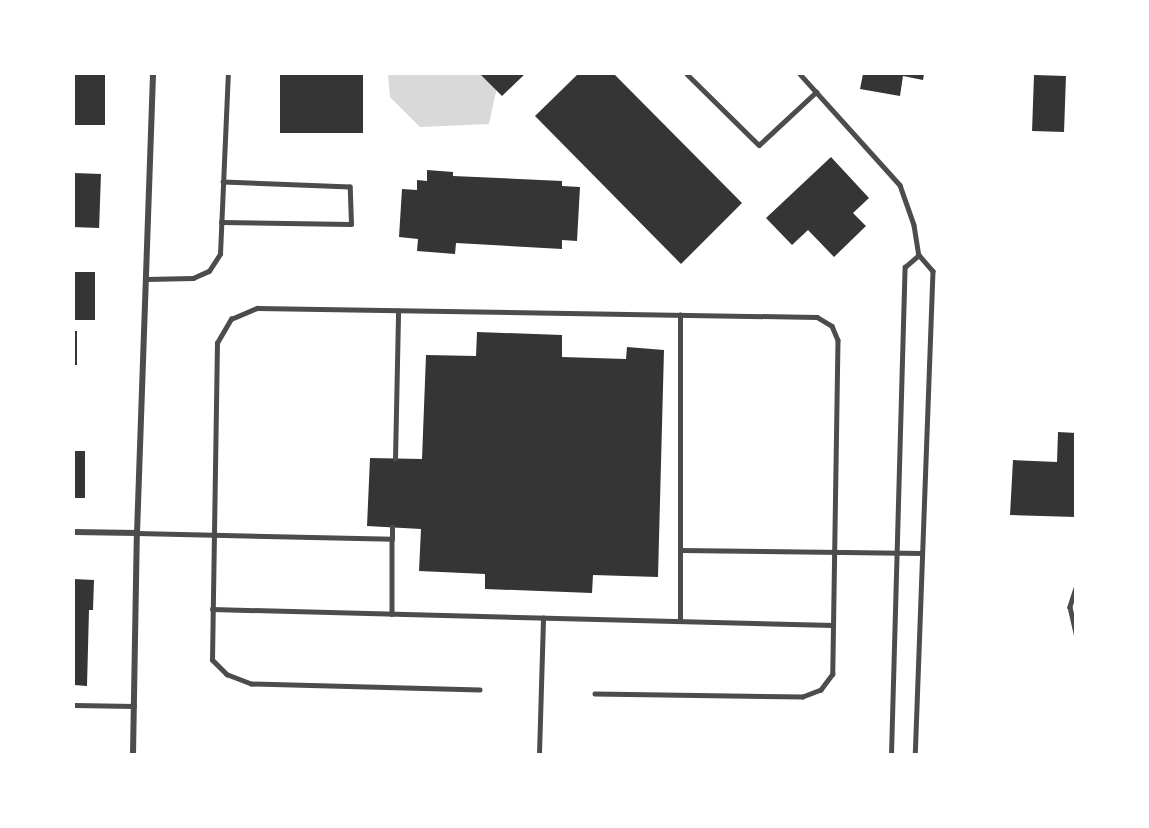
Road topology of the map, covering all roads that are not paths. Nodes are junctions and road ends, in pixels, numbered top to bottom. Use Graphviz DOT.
graph roads {
  1 [pos="153,74"];
  2 [pos="228,74"];
  3 [pos="687,74"];
  4 [pos="800,74"];
  5 [pos="816,92"];
  6 [pos="223,182"];
  7 [pos="221,222"];
  8 [pos="919,255"];
  9 [pos="146,279"];
  10 [pos="398,310"];
  11 [pos="680,315"];
  12 [pos="394,459"];
  13 [pos="392,527"];
  14 [pos="74,532"];
  15 [pos="136,534"];
  16 [pos="214,536"];
  17 [pos="392,539"];
  18 [pos="680,550"];
  19 [pos="835,550"];
  20 [pos="897,553"];
  21 [pos="922,553"];
  22 [pos="1076,588"];
  23 [pos="212,609"];
  24 [pos="392,614"];
  25 [pos="543,618"];
  26 [pos="680,621"];
  27 [pos="833,625"];
  28 [pos="1076,634"];
  29 [pos="480,690"];
  30 [pos="595,694"];
  31 [pos="74,705"];
  32 [pos="134,706"];
  33 [pos="133,754"];
  34 [pos="539,754"];
  35 [pos="891,754"];
  36 [pos="915,754"];
  1 -- 9 [label="street"];
  2 -- 6 [label="lane"];
  3 -- 5 [label="lane"];
  4 -- 5 [label="lane"];
  5 -- 8 [label="lane"];
  6 -- 7 [label="lane"];
  6 -- 7 [label="lane"];
  7 -- 9 [label="lane"];
  8 -- 20 [label="lane"];
  8 -- 21 [label="lane"];
  9 -- 15 [label="street"];
  10 -- 11 [label="lane"];
  10 -- 12 [label="lane"];
  10 -- 16 [label="lane"];
  11 -- 18 [label="lane"];
  11 -- 19 [label="lane"];
  13 -- 17 [label="lane"];
  14 -- 15 [label="street"];
  15 -- 16 [label="lane"];
  15 -- 32 [label="street"];
  16 -- 17 [label="lane"];
  16 -- 23 [label="lane"];
  17 -- 24 [label="lane"];
  18 -- 19 [label="lane"];
  18 -- 26 [label="lane"];
  19 -- 20 [label="lane"];
  19 -- 27 [label="lane"];
  20 -- 21 [label="lane"];
  20 -- 35 [label="lane"];
  21 -- 36 [label="lane"];
  22 -- 28 [label="lane"];
  23 -- 24 [label="lane"];
  23 -- 29 [label="lane"];
  24 -- 25 [label="lane"];
  25 -- 26 [label="lane"];
  25 -- 34 [label="lane"];
  26 -- 27 [label="lane"];
  27 -- 30 [label="lane"];
  31 -- 32 [label="lane"];
  32 -- 33 [label="street"];
}
